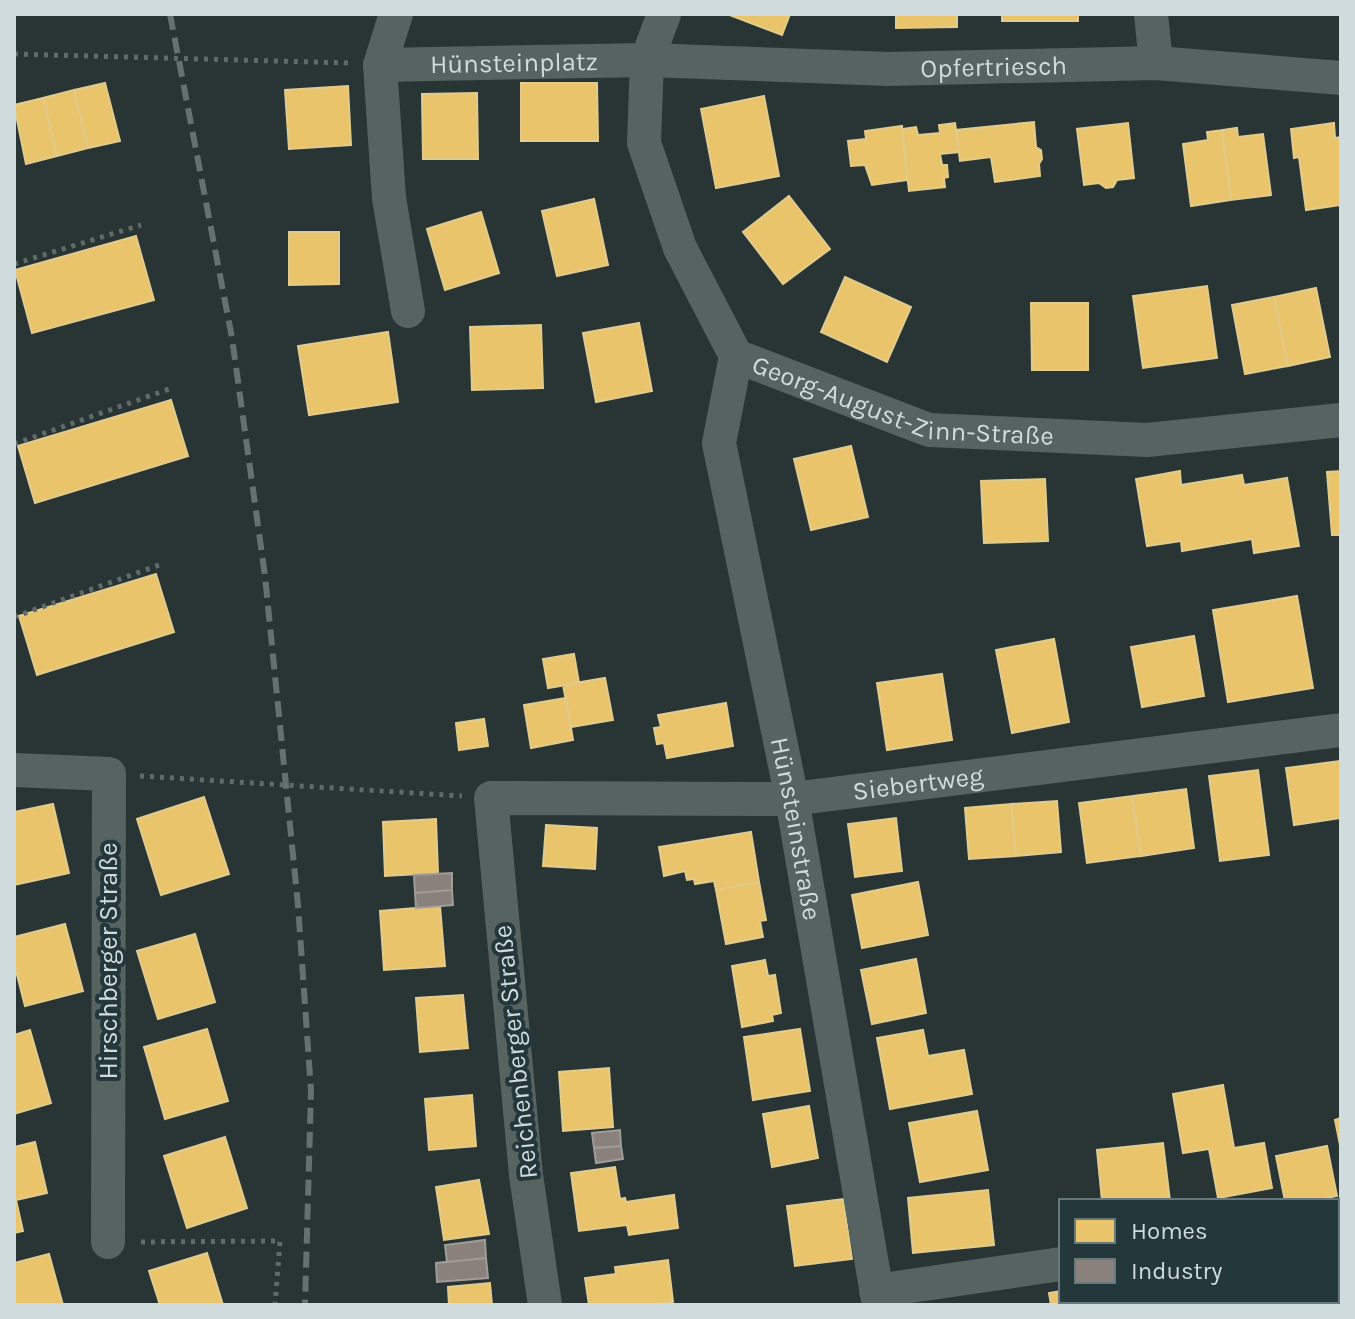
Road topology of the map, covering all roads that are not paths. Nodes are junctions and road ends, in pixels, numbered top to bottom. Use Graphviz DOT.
graph roads {
  1 [pos="396,14"];
  2 [pos="664,14"];
  3 [pos="1151,14"];
  4 [pos="647,60"];
  5 [pos="1156,63"];
  6 [pos="380,65"];
  7 [pos="1341,78"];
  8 [pos="408,311"];
  9 [pos="736,356"];
  10 [pos="1341,420"];
  11 [pos="1341,730"];
  12 [pos="14,770"];
  13 [pos="491,798"];
  14 [pos="792,799"];
  15 [pos="108,1242"];
  16 [pos="1059,1264"];
  17 [pos="878,1298"];
  18 [pos="545,1305"];
  1 -- 6 [label="street"];
  2 -- 4 [label="street, Georg-August-Zinn-Straße"];
  3 -- 5 [label="street"];
  4 -- 5 [label="street, Opfertriesch"];
  4 -- 6 [label="street, Hünsteinplatz"];
  4 -- 9 [label="street, Georg-August-Zinn-Straße"];
  5 -- 7 [label="street, Opfertriesch"];
  6 -- 8 [label="street"];
  9 -- 10 [label="street, Georg-August-Zinn-Straße"];
  9 -- 14 [label="street, Hünsteinstraße"];
  11 -- 14 [label="street, Siebertweg"];
  12 -- 15 [label="street, Hirschberger Straße"];
  13 -- 14 [label="street, Siebertweg"];
  13 -- 18 [label="street, Reichenberger Straße"];
  14 -- 17 [label="street, Hünsteinstraße"];
  16 -- 17 [label="street"];
}
